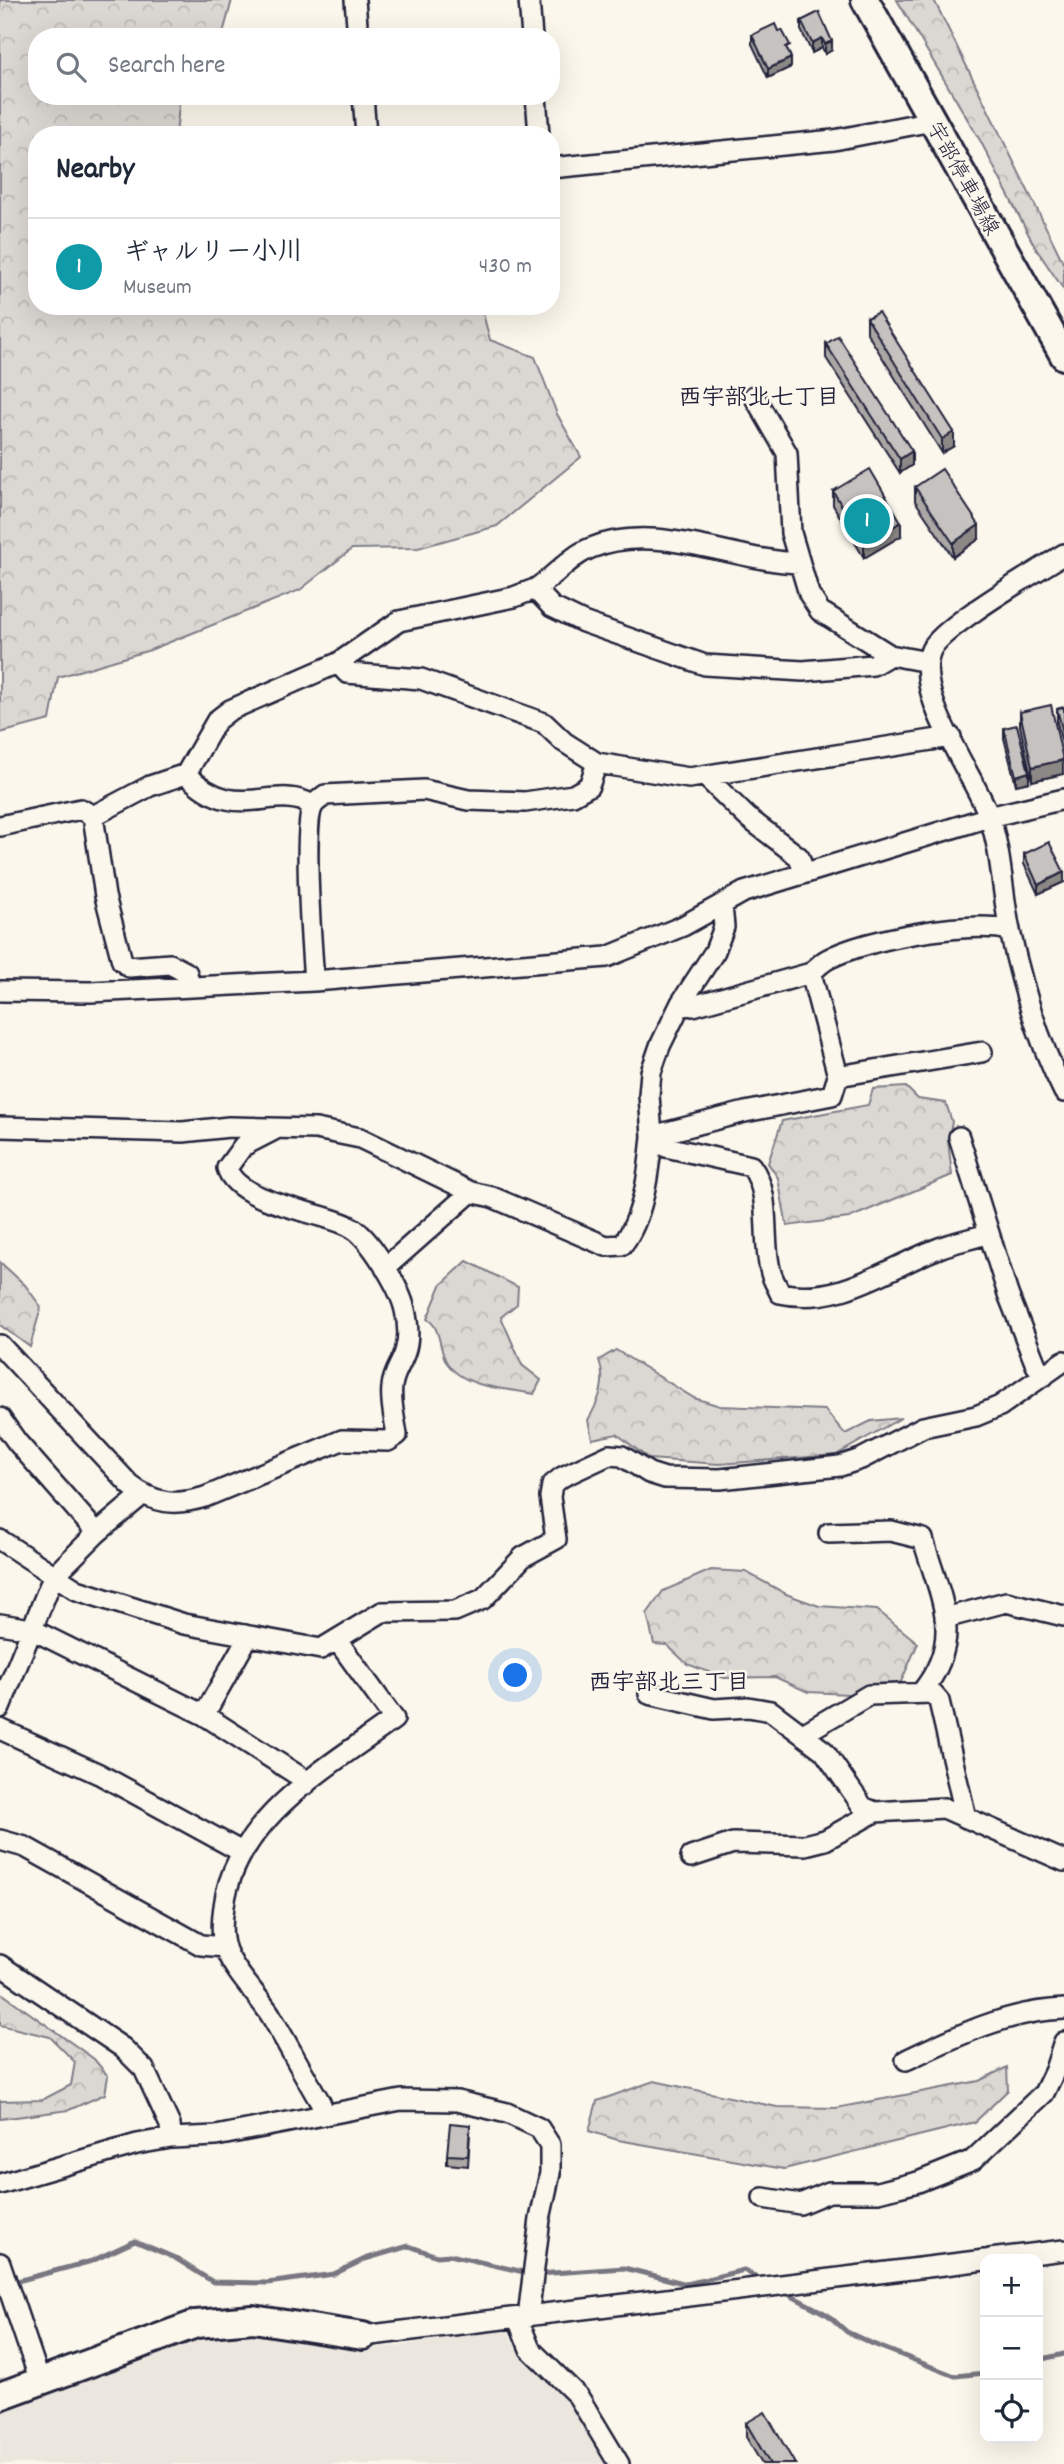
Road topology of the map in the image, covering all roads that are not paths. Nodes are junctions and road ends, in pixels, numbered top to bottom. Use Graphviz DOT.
graph roads {
  1 [pos="355,0"];
  2 [pos="529,0"];
  3 [pos="865,0"];
  4 [pos="357,28"];
  5 [pos="531,28"];
  6 [pos="364,105"];
  7 [pos="537,105"];
  8 [pos="932,121"];
  9 [pos="365,126"];
  10 [pos="538,126"];
  11 [pos="560,167"];
  12 [pos="1064,356"];
  13 [pos="754,396"];
  14 [pos="1064,554"];
  15 [pos="799,564"];
  16 [pos="535,589"];
  17 [pos="890,654"];
  18 [pos="928,662"];
  19 [pos="338,663"];
  20 [pos="951,737"];
  21 [pos="597,763"];
  22 [pos="186,774"];
  23 [pos="707,778"];
  24 [pos="1064,799"];
  25 [pos="313,805"];
  26 [pos="93,816"];
  27 [pos="989,817"];
  28 [pos="0,826"];
  29 [pos="804,872"];
  30 [pos="722,906"];
  31 [pos="1010,930"];
  32 [pos="811,973"];
  33 [pos="314,981"];
  34 [pos="190,987"];
  35 [pos="0,991"];
  36 [pos="681,1003"];
  37 [pos="982,1052"];
  38 [pos="838,1076"];
  39 [pos="1064,1092"];
  40 [pos="0,1127"];
  41 [pos="277,1128"];
  42 [pos="652,1136"];
  43 [pos="959,1137"];
  44 [pos="471,1192"];
  45 [pos="987,1234"];
  46 [pos="386,1268"];
  47 [pos="0,1345"];
  48 [pos="1064,1362"];
  49 [pos="8,1368"];
  50 [pos="1044,1376"];
  51 [pos="0,1418"];
  52 [pos="142,1495"];
  53 [pos="97,1533"];
  54 [pos="829,1533"];
  55 [pos="0,1540"];
  56 [pos="53,1577"];
  57 [pos="1064,1616"];
  58 [pos="945,1618"];
  59 [pos="0,1624"];
  60 [pos="31,1629"];
  61 [pos="245,1635"];
  62 [pos="337,1640"];
  63 [pos="921,1693"];
  64 [pos="649,1694"];
  65 [pos="0,1708"];
  66 [pos="204,1715"];
  67 [pos="0,1729"];
  68 [pos="803,1734"];
  69 [pos="306,1784"];
  70 [pos="875,1812"];
  71 [pos="966,1818"];
  72 [pos="0,1840"];
  73 [pos="240,1851"];
  74 [pos="691,1857"];
  75 [pos="1064,1861"];
  76 [pos="225,1947"];
  77 [pos="0,1965"];
  78 [pos="1064,2009"];
  79 [pos="1064,2042"];
  80 [pos="906,2060"];
  81 [pos="324,2115"];
  82 [pos="171,2138"];
  83 [pos="0,2184"];
  84 [pos="763,2198"];
  85 [pos="1064,2250"];
  86 [pos="1034,2254"];
  87 [pos="980,2261"];
  88 [pos="0,2263"];
  89 [pos="4,2290"];
  90 [pos="523,2318"];
  91 [pos="363,2336"];
  92 [pos="40,2381"];
  93 [pos="0,2396"];
  94 [pos="619,2464"];
  1 -- 4 [label="street"];
  2 -- 5 [label="street"];
  3 -- 8 [label="main road, 宇部停車場線"];
  6 -- 9 [label="street"];
  7 -- 10 [label="street"];
  8 -- 11 [label="street"];
  8 -- 12 [label="main road, 宇部停車場線"];
  13 -- 15 [label="street"];
  14 -- 18 [label="street"];
  15 -- 16 [label="street"];
  15 -- 17 [label="street"];
  16 -- 17 [label="street"];
  16 -- 19 [label="street"];
  17 -- 18 [label="street"];
  18 -- 20 [label="street"];
  19 -- 21 [label="street"];
  19 -- 22 [label="street"];
  20 -- 23 [label="street"];
  20 -- 27 [label="street"];
  21 -- 23 [label="street"];
  21 -- 25 [label="street"];
  22 -- 25 [label="street"];
  22 -- 26 [label="street"];
  23 -- 29 [label="street"];
  24 -- 27 [label="street"];
  25 -- 33 [label="street"];
  26 -- 28 [label="street"];
  26 -- 34 [label="street"];
  27 -- 29 [label="street"];
  27 -- 31 [label="street"];
  29 -- 30 [label="street"];
  30 -- 33 [label="street"];
  30 -- 36 [label="street"];
  31 -- 32 [label="street"];
  31 -- 39 [label="street"];
  32 -- 36 [label="street"];
  32 -- 38 [label="street"];
  33 -- 34 [label="street"];
  34 -- 35 [label="street"];
  36 -- 42 [label="street"];
  37 -- 38 [label="street"];
  38 -- 42 [label="street"];
  40 -- 41 [label="street"];
  41 -- 44 [label="street"];
  41 -- 46 [label="street"];
  42 -- 44 [label="street"];
  42 -- 45 [label="street"];
  43 -- 45 [label="street"];
  44 -- 46 [label="street"];
  45 -- 50 [label="street"];
  46 -- 52 [label="street"];
  47 -- 49 [label="street"];
  48 -- 50 [label="street"];
  49 -- 52 [label="street"];
  50 -- 62 [label="street"];
  51 -- 53 [label="street"];
  52 -- 53 [label="street"];
  53 -- 56 [label="street"];
  54 -- 58 [label="street"];
  55 -- 56 [label="street"];
  56 -- 60 [label="street"];
  56 -- 61 [label="street"];
  57 -- 58 [label="street"];
  58 -- 63 [label="street"];
  59 -- 60 [label="street"];
  60 -- 65 [label="street"];
  60 -- 66 [label="street"];
  61 -- 62 [label="street"];
  61 -- 66 [label="street"];
  62 -- 69 [label="street"];
  63 -- 68 [label="street"];
  63 -- 71 [label="street"];
  64 -- 68 [label="street"];
  66 -- 69 [label="street"];
  67 -- 73 [label="street"];
  68 -- 70 [label="street"];
  69 -- 73 [label="street"];
  70 -- 71 [label="street"];
  70 -- 74 [label="street"];
  71 -- 75 [label="street"];
  72 -- 76 [label="street"];
  73 -- 76 [label="street"];
  76 -- 81 [label="street"];
  77 -- 82 [label="street"];
  78 -- 80 [label="street"];
  79 -- 84 [label="street"];
  81 -- 82 [label="street"];
  81 -- 90 [label="street"];
  82 -- 83 [label="street"];
  85 -- 86 [label="street"];
  87 -- 90 [label="street"];
  88 -- 89 [label="street"];
  89 -- 92 [label="street"];
  90 -- 91 [label="street"];
  90 -- 94 [label="street"];
  91 -- 92 [label="main road"];
  92 -- 93 [label="main road"];
}
